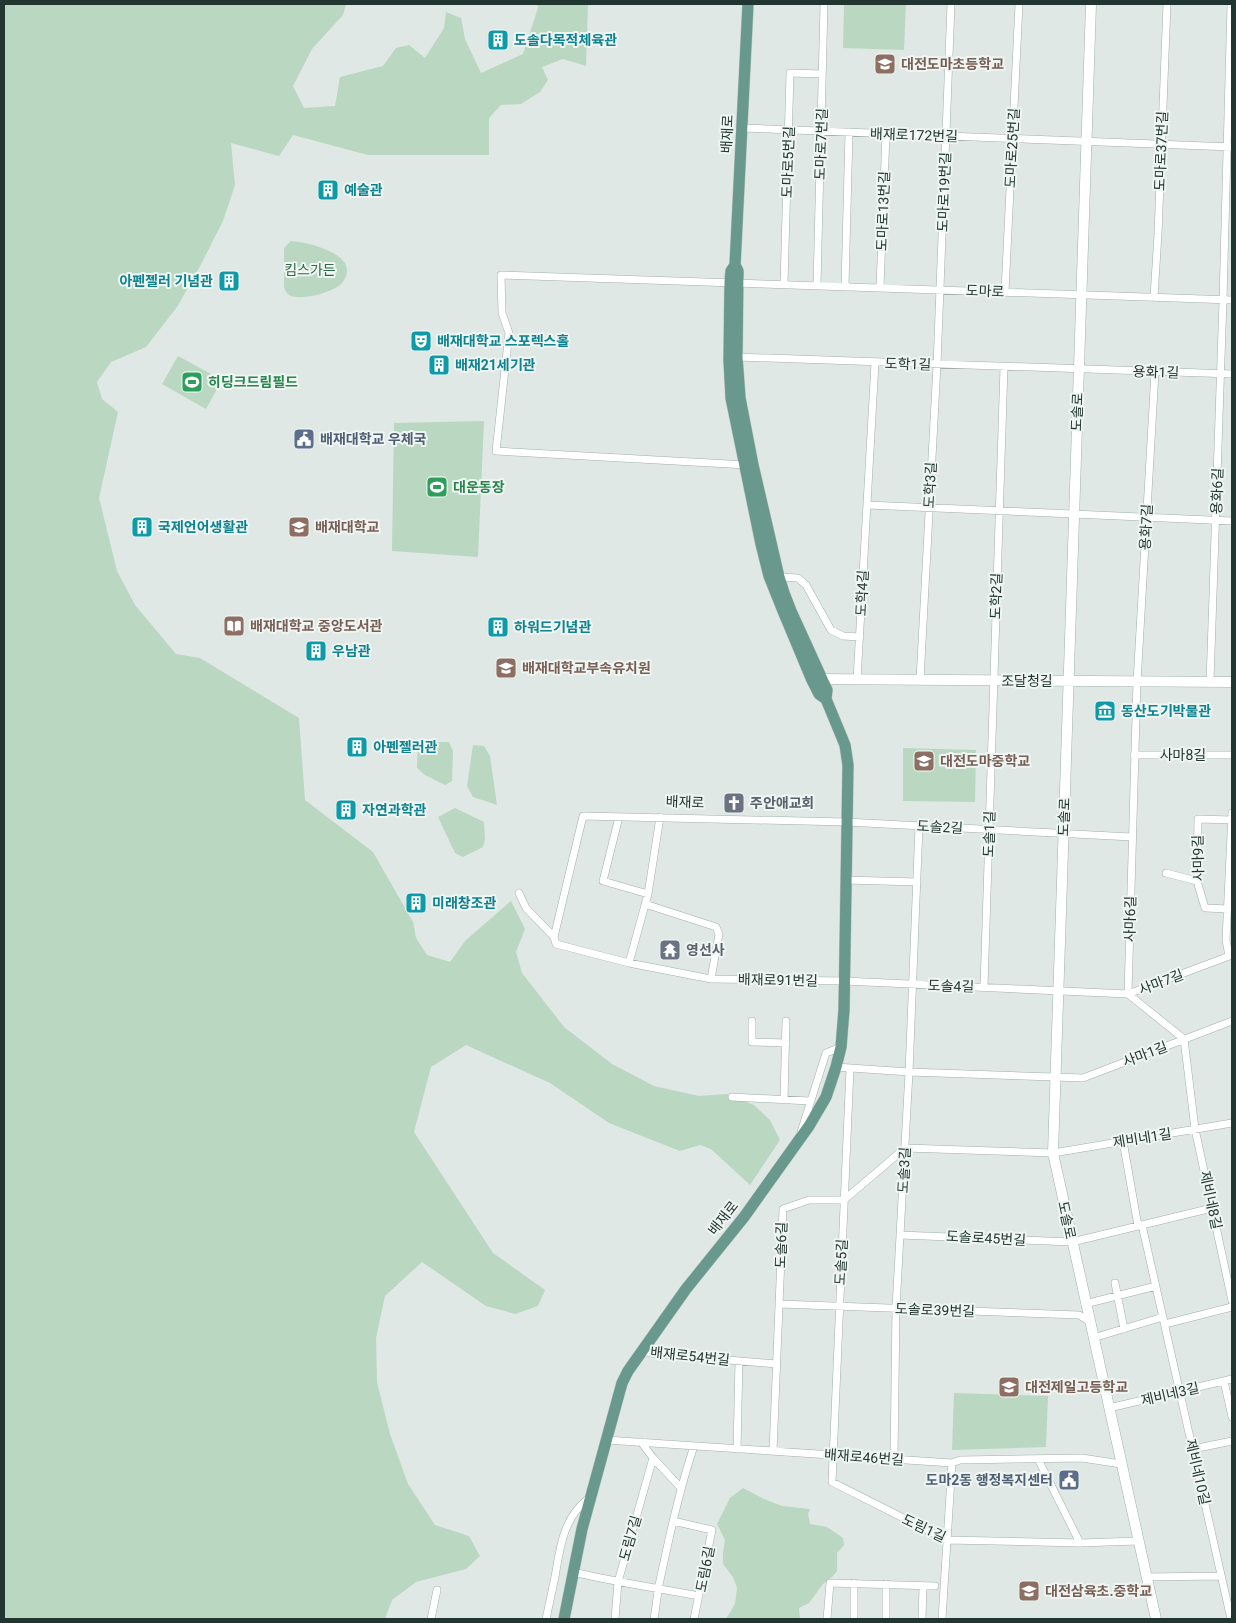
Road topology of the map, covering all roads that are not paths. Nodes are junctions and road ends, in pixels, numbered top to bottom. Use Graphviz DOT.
graph roads {
  1 [pos="748,4"];
  2 [pos="824,4"];
  3 [pos="951,4"];
  4 [pos="1019,4"];
  5 [pos="1091,4"];
  6 [pos="1167,4"];
  7 [pos="1231,4"];
  8 [pos="822,74"];
  9 [pos="742,128"];
  10 [pos="789,130"];
  11 [pos="821,131"];
  12 [pos="849,132"];
  13 [pos="886,134"];
  14 [pos="946,136"];
  15 [pos="1013,138"];
  16 [pos="1086,141"];
  17 [pos="1162,144"];
  18 [pos="1230,147"];
  19 [pos="734,282"];
  20 [pos="784,284"];
  21 [pos="817,285"];
  22 [pos="845,286"];
  23 [pos="880,287"];
  24 [pos="940,290"];
  25 [pos="1005,292"];
  26 [pos="1081,295"];
  27 [pos="1154,297"];
  28 [pos="1223,300"];
  29 [pos="1232,300"];
  30 [pos="737,357"];
  31 [pos="875,362"];
  32 [pos="937,364"];
  33 [pos="1004,367"];
  34 [pos="1079,369"];
  35 [pos="1155,372"];
  36 [pos="1221,374"];
  37 [pos="1232,374"];
  38 [pos="736,398"];
  39 [pos="749,465"];
  40 [pos="867,505"];
  41 [pos="929,508"];
  42 [pos="998,511"];
  43 [pos="1074,514"];
  44 [pos="1146,517"];
  45 [pos="1216,520"];
  46 [pos="1232,521"];
  47 [pos="766,543"];
  48 [pos="779,577"];
  49 [pos="860,638"];
  50 [pos="816,679"];
  51 [pos="857,680"];
  52 [pos="920,680"];
  53 [pos="994,681"];
  54 [pos="1068,681"];
  55 [pos="1137,682"];
  56 [pos="1210,682"];
  57 [pos="1232,682"];
  58 [pos="1134,755"];
  59 [pos="1232,755"];
  60 [pos="1232,813"];
  61 [pos="619,817"];
  62 [pos="660,817"];
  63 [pos="1232,820"];
  64 [pos="846,822"];
  65 [pos="919,826"];
  66 [pos="989,830"];
  67 [pos="1063,834"];
  68 [pos="1132,837"];
  69 [pos="1166,873"];
  70 [pos="846,880"];
  71 [pos="1197,881"];
  72 [pos="916,882"];
  73 [pos="520,893"];
  74 [pos="648,894"];
  75 [pos="645,904"];
  76 [pos="1228,909"];
  77 [pos="554,938"];
  78 [pos="1230,955"];
  79 [pos="628,963"];
  80 [pos="711,979"];
  81 [pos="844,981"];
  82 [pos="912,985"];
  83 [pos="984,988"];
  84 [pos="1058,991"];
  85 [pos="1128,994"];
  86 [pos="752,1021"];
  87 [pos="786,1021"];
  88 [pos="1232,1021"];
  89 [pos="1184,1040"];
  90 [pos="786,1043"];
  91 [pos="841,1047"];
  92 [pos="836,1067"];
  93 [pos="850,1068"];
  94 [pos="909,1072"];
  95 [pos="1055,1077"];
  96 [pos="732,1097"];
  97 [pos="784,1100"];
  98 [pos="810,1101"];
  99 [pos="1232,1123"];
  100 [pos="1195,1129"];
  101 [pos="1123,1141"];
  102 [pos="798,1142"];
  103 [pos="905,1148"];
  104 [pos="1053,1153"];
  105 [pos="844,1200"];
  106 [pos="1212,1208"];
  107 [pos="1140,1226"];
  108 [pos="900,1234"];
  109 [pos="1072,1242"];
  110 [pos="1115,1283"];
  111 [pos="1156,1286"];
  112 [pos="1117,1295"];
  113 [pos="1232,1301"];
  114 [pos="779,1304"];
  115 [pos="1085,1304"];
  116 [pos="839,1307"];
  117 [pos="1232,1307"];
  118 [pos="896,1308"];
  119 [pos="1089,1321"];
  120 [pos="1164,1321"];
  121 [pos="1124,1329"];
  122 [pos="1093,1338"];
  123 [pos="642,1351"];
  124 [pos="739,1361"];
  125 [pos="776,1364"];
  126 [pos="1232,1379"];
  127 [pos="1224,1381"];
  128 [pos="1180,1392"];
  129 [pos="1109,1408"];
  130 [pos="1232,1416"];
  131 [pos="606,1440"];
  132 [pos="1232,1441"];
  133 [pos="641,1442"];
  134 [pos="694,1446"];
  135 [pos="737,1449"];
  136 [pos="1193,1450"];
  137 [pos="773,1451"];
  138 [pos="833,1455"];
  139 [pos="653,1458"];
  140 [pos="894,1459"];
  141 [pos="1038,1459"];
  142 [pos="952,1463"];
  143 [pos="1121,1464"];
  144 [pos="681,1488"];
  145 [pos="591,1496"];
  146 [pos="673,1521"];
  147 [pos="582,1529"];
  148 [pos="564,1530"];
  149 [pos="947,1540"];
  150 [pos="1138,1541"];
  151 [pos="1080,1543"];
  152 [pos="573,1572"];
  153 [pos="1146,1576"];
  154 [pos="1221,1576"];
  155 [pos="618,1582"];
  156 [pos="854,1583"];
  157 [pos="886,1584"];
  158 [pos="923,1586"];
  159 [pos="935,1586"];
  160 [pos="658,1588"];
  161 [pos="437,1590"];
  162 [pos="699,1596"];
  163 [pos="431,1619"];
  164 [pos="546,1619"];
  165 [pos="564,1619"];
  166 [pos="615,1619"];
  167 [pos="654,1619"];
  168 [pos="694,1619"];
  169 [pos="827,1619"];
  170 [pos="854,1619"];
  171 [pos="886,1619"];
  172 [pos="922,1619"];
  173 [pos="942,1619"];
  174 [pos="1156,1619"];
  175 [pos="1232,1619"];
  1 -- 9 [label="main road, 배재로"];
  2 -- 8 [label="street, 도마로7번길"];
  3 -- 14 [label="street, 도마로19번길"];
  4 -- 15 [label="street, 도마로25번길"];
  5 -- 16 [label="street, 도솔로"];
  6 -- 17 [label="street, 도마로37번길"];
  7 -- 18 [label="street, 용화6길"];
  8 -- 10 [label="street, 도마로5번길"];
  8 -- 11 [label="street, 도마로7번길"];
  9 -- 10 [label="street, 배재로172번길"];
  9 -- 19 [label="main road, 배재로"];
  10 -- 11 [label="street, 배재로172번길"];
  10 -- 20 [label="street, 도마로5번길"];
  11 -- 12 [label="street, 배재로172번길"];
  11 -- 21 [label="street, 도마로7번길"];
  12 -- 13 [label="street, 배재로172번길"];
  12 -- 22 [label="street"];
  13 -- 14 [label="street, 배재로172번길"];
  13 -- 23 [label="street, 도마로13번길"];
  14 -- 15 [label="street, 배재로172번길"];
  14 -- 24 [label="street, 도마로19번길"];
  15 -- 16 [label="street, 배재로172번길"];
  15 -- 25 [label="street, 도마로25번길"];
  16 -- 17 [label="street, 배재로172번길"];
  16 -- 26 [label="street, 도솔로"];
  17 -- 18 [label="street, 배재로172번길"];
  17 -- 27 [label="street, 도마로37번길"];
  18 -- 28 [label="street, 용화6길"];
  19 -- 20 [label="street, 도마로"];
  19 -- 30 [label="main road, 배재로"];
  19 -- 38 [label="main road, 배재로"];
  19 -- 39 [label="street"];
  20 -- 21 [label="street, 도마로"];
  21 -- 22 [label="street, 도마로"];
  22 -- 23 [label="street, 도마로"];
  23 -- 24 [label="street, 도마로"];
  24 -- 25 [label="street, 도마로"];
  24 -- 32 [label="street, 도학3길"];
  25 -- 26 [label="street, 도마로"];
  26 -- 27 [label="street, 도마로"];
  26 -- 34 [label="street, 도솔로"];
  27 -- 28 [label="street, 도마로"];
  28 -- 29 [label="street, 도마로"];
  28 -- 36 [label="street, 용화6길"];
  30 -- 31 [label="street, 도학1길"];
  30 -- 38 [label="main road, 배재로"];
  31 -- 32 [label="street, 도학1길"];
  31 -- 40 [label="street, 도학4길"];
  32 -- 33 [label="street, 도학1길"];
  32 -- 41 [label="street, 도학3길"];
  33 -- 34 [label="street, 도학1길"];
  33 -- 42 [label="street, 도학2길"];
  34 -- 35 [label="street, 용화1길"];
  34 -- 43 [label="street, 도솔로"];
  35 -- 36 [label="street, 용화1길"];
  35 -- 44 [label="street, 용화7길"];
  36 -- 37 [label="street, 용화1길"];
  36 -- 45 [label="street, 용화6길"];
  38 -- 39 [label="main road, 배재로"];
  39 -- 47 [label="main road, 배재로"];
  40 -- 41 [label="street"];
  40 -- 49 [label="street, 도학4길"];
  41 -- 42 [label="street"];
  41 -- 52 [label="street, 도학3길"];
  42 -- 43 [label="street"];
  42 -- 53 [label="street, 도학2길"];
  43 -- 44 [label="street"];
  43 -- 54 [label="street, 도솔로"];
  44 -- 45 [label="street"];
  44 -- 55 [label="street, 용화7길"];
  45 -- 46 [label="street"];
  45 -- 56 [label="street, 용화6길"];
  47 -- 48 [label="main road, 배재로"];
  47 -- 50 [label="main road, 배재로"];
  48 -- 49 [label="street"];
  48 -- 50 [label="main road, 배재로"];
  49 -- 51 [label="street, 도학4길"];
  50 -- 51 [label="street, 조달청길"];
  50 -- 64 [label="main road, 배재로"];
  51 -- 52 [label="street, 조달청길"];
  52 -- 53 [label="street, 조달청길"];
  53 -- 54 [label="street, 조달청길"];
  53 -- 66 [label="street, 도솔1길"];
  54 -- 55 [label="street, 조달청길"];
  54 -- 67 [label="street, 도솔로"];
  55 -- 56 [label="street, 조달청길"];
  55 -- 58 [label="street, 사마6길"];
  56 -- 57 [label="street, 조달청길"];
  58 -- 59 [label="street, 사마8길"];
  58 -- 68 [label="street, 사마6길"];
  60 -- 63 [label="street"];
  61 -- 62 [label="street, 배재로"];
  61 -- 74 [label="street"];
  61 -- 77 [label="street, 배재로"];
  62 -- 64 [label="street, 배재로"];
  62 -- 74 [label="street"];
  63 -- 71 [label="street, 사마9길"];
  63 -- 76 [label="street"];
  64 -- 65 [label="street, 도솔2길"];
  64 -- 70 [label="main road, 배재로"];
  65 -- 66 [label="street, 도솔2길"];
  65 -- 72 [label="street, 도솔3길"];
  66 -- 67 [label="street, 도솔2길"];
  66 -- 83 [label="street, 도솔1길"];
  67 -- 68 [label="street, 도솔2길"];
  67 -- 84 [label="street, 도솔로"];
  68 -- 85 [label="street, 사마6길"];
  69 -- 71 [label="street"];
  70 -- 72 [label="street"];
  70 -- 81 [label="main road, 배재로"];
  71 -- 76 [label="street, 사마9길"];
  72 -- 82 [label="street, 도솔3길"];
  73 -- 77 [label="street, 배재로91번길"];
  74 -- 75 [label="street"];
  75 -- 79 [label="street"];
  75 -- 80 [label="street"];
  76 -- 78 [label="street"];
  77 -- 79 [label="street, 배재로91번길"];
  78 -- 85 [label="street, 사마7길"];
  79 -- 80 [label="street, 배재로91번길"];
  80 -- 81 [label="street, 배재로91번길"];
  81 -- 82 [label="street, 도솔4길"];
  81 -- 91 [label="main road, 배재로"];
  82 -- 83 [label="street, 도솔4길"];
  82 -- 94 [label="street, 도솔3길"];
  83 -- 84 [label="street, 도솔4길"];
  84 -- 85 [label="street, 사마7길"];
  84 -- 95 [label="street, 도솔로"];
  85 -- 89 [label="street"];
  86 -- 90 [label="street"];
  87 -- 90 [label="street"];
  88 -- 89 [label="street, 사마1길"];
  89 -- 95 [label="street, 사마1길"];
  89 -- 100 [label="street"];
  90 -- 97 [label="street"];
  91 -- 92 [label="main road, 배재로"];
  91 -- 98 [label="street"];
  92 -- 93 [label="street"];
  92 -- 102 [label="main road, 배재로"];
  93 -- 94 [label="street"];
  93 -- 105 [label="street, 도솔5길"];
  94 -- 95 [label="street"];
  94 -- 103 [label="street, 도솔3길"];
  95 -- 104 [label="street, 도솔로"];
  96 -- 97 [label="street"];
  97 -- 98 [label="street"];
  98 -- 102 [label="street"];
  99 -- 100 [label="street, 제비네1길"];
  100 -- 101 [label="street, 제비네1길"];
  100 -- 106 [label="street, 제비네8길"];
  101 -- 104 [label="street, 제비네1길"];
  101 -- 107 [label="street, 제비네10길"];
  102 -- 123 [label="main road, 배재로"];
  103 -- 104 [label="street"];
  103 -- 105 [label="street"];
  103 -- 108 [label="street, 도솔3길"];
  104 -- 109 [label="street, 도솔로"];
  105 -- 114 [label="street, 도솔6길"];
  105 -- 116 [label="street, 도솔5길"];
  106 -- 107 [label="street"];
  106 -- 113 [label="street, 제비네8길"];
  107 -- 109 [label="street"];
  107 -- 111 [label="street, 제비네10길"];
  108 -- 109 [label="street, 도솔로45번길"];
  108 -- 118 [label="street, 도솔3길"];
  109 -- 115 [label="street, 도솔로"];
  110 -- 112 [label="street"];
  111 -- 112 [label="street"];
  111 -- 120 [label="street, 제비네10길"];
  112 -- 115 [label="street"];
  112 -- 121 [label="street"];
  114 -- 116 [label="street, 도솔로39번길"];
  114 -- 125 [label="street, 도솔6길"];
  115 -- 119 [label="street, 도솔로"];
  116 -- 118 [label="street, 도솔로39번길"];
  116 -- 138 [label="street, 도솔5길"];
  117 -- 120 [label="street"];
  118 -- 119 [label="street, 도솔로39번길"];
  118 -- 140 [label="street, 도솔3길"];
  119 -- 122 [label="street, 도솔로"];
  120 -- 121 [label="street"];
  120 -- 128 [label="street, 제비네10길"];
  121 -- 122 [label="street"];
  122 -- 129 [label="street, 도솔로"];
  123 -- 124 [label="street, 배재로54번길"];
  123 -- 131 [label="main road, 배재로"];
  124 -- 125 [label="street"];
  124 -- 135 [label="street, 배재로54번길"];
  125 -- 137 [label="street, 도솔6길"];
  126 -- 127 [label="street, 제비네3길"];
  127 -- 128 [label="street, 제비네3길"];
  127 -- 130 [label="street"];
  128 -- 129 [label="street, 제비네3길"];
  128 -- 136 [label="street, 제비네10길"];
  129 -- 143 [label="street, 도솔로"];
  131 -- 133 [label="street, 배재로46번길"];
  131 -- 145 [label="main road, 배재로"];
  132 -- 136 [label="street"];
  133 -- 134 [label="street, 배재로46번길"];
  133 -- 139 [label="street"];
  134 -- 135 [label="street, 배재로46번길"];
  134 -- 144 [label="street"];
  135 -- 137 [label="street, 배재로46번길"];
  136 -- 154 [label="street, 제비네10길"];
  137 -- 138 [label="street, 배재로46번길"];
  138 -- 140 [label="street, 배재로46번길"];
  138 -- 149 [label="street, 도림1길"];
  139 -- 144 [label="street"];
  139 -- 155 [label="street, 도림7길"];
  140 -- 142 [label="street, 배재로46번길"];
  141 -- 142 [label="street, 배재로46번길"];
  141 -- 143 [label="street, 배재로46번길"];
  141 -- 151 [label="street"];
  142 -- 149 [label="street"];
  143 -- 150 [label="street, 도솔로"];
  144 -- 146 [label="street"];
  145 -- 147 [label="main road, 배재로"];
  145 -- 148 [label="street"];
  146 -- 160 [label="street"];
  146 -- 162 [label="street, 도림6길"];
  147 -- 148 [label="street"];
  147 -- 152 [label="main road, 배재로"];
  148 -- 164 [label="street"];
  149 -- 151 [label="street, 도림1길"];
  149 -- 173 [label="street"];
  150 -- 151 [label="street, 도림1길"];
  150 -- 153 [label="street, 도솔로"];
  152 -- 155 [label="street"];
  152 -- 165 [label="main road, 배재로"];
  153 -- 154 [label="street"];
  153 -- 174 [label="street, 도솔로"];
  154 -- 175 [label="street, 제비네10길"];
  155 -- 160 [label="street"];
  155 -- 166 [label="street, 도림7길"];
  156 -- 157 [label="street"];
  156 -- 169 [label="street"];
  156 -- 170 [label="street"];
  157 -- 158 [label="street"];
  157 -- 171 [label="street"];
  158 -- 159 [label="street"];
  158 -- 172 [label="street"];
  160 -- 162 [label="street"];
  160 -- 167 [label="street"];
  161 -- 163 [label="street"];
  162 -- 168 [label="street, 도림6길"];
}
